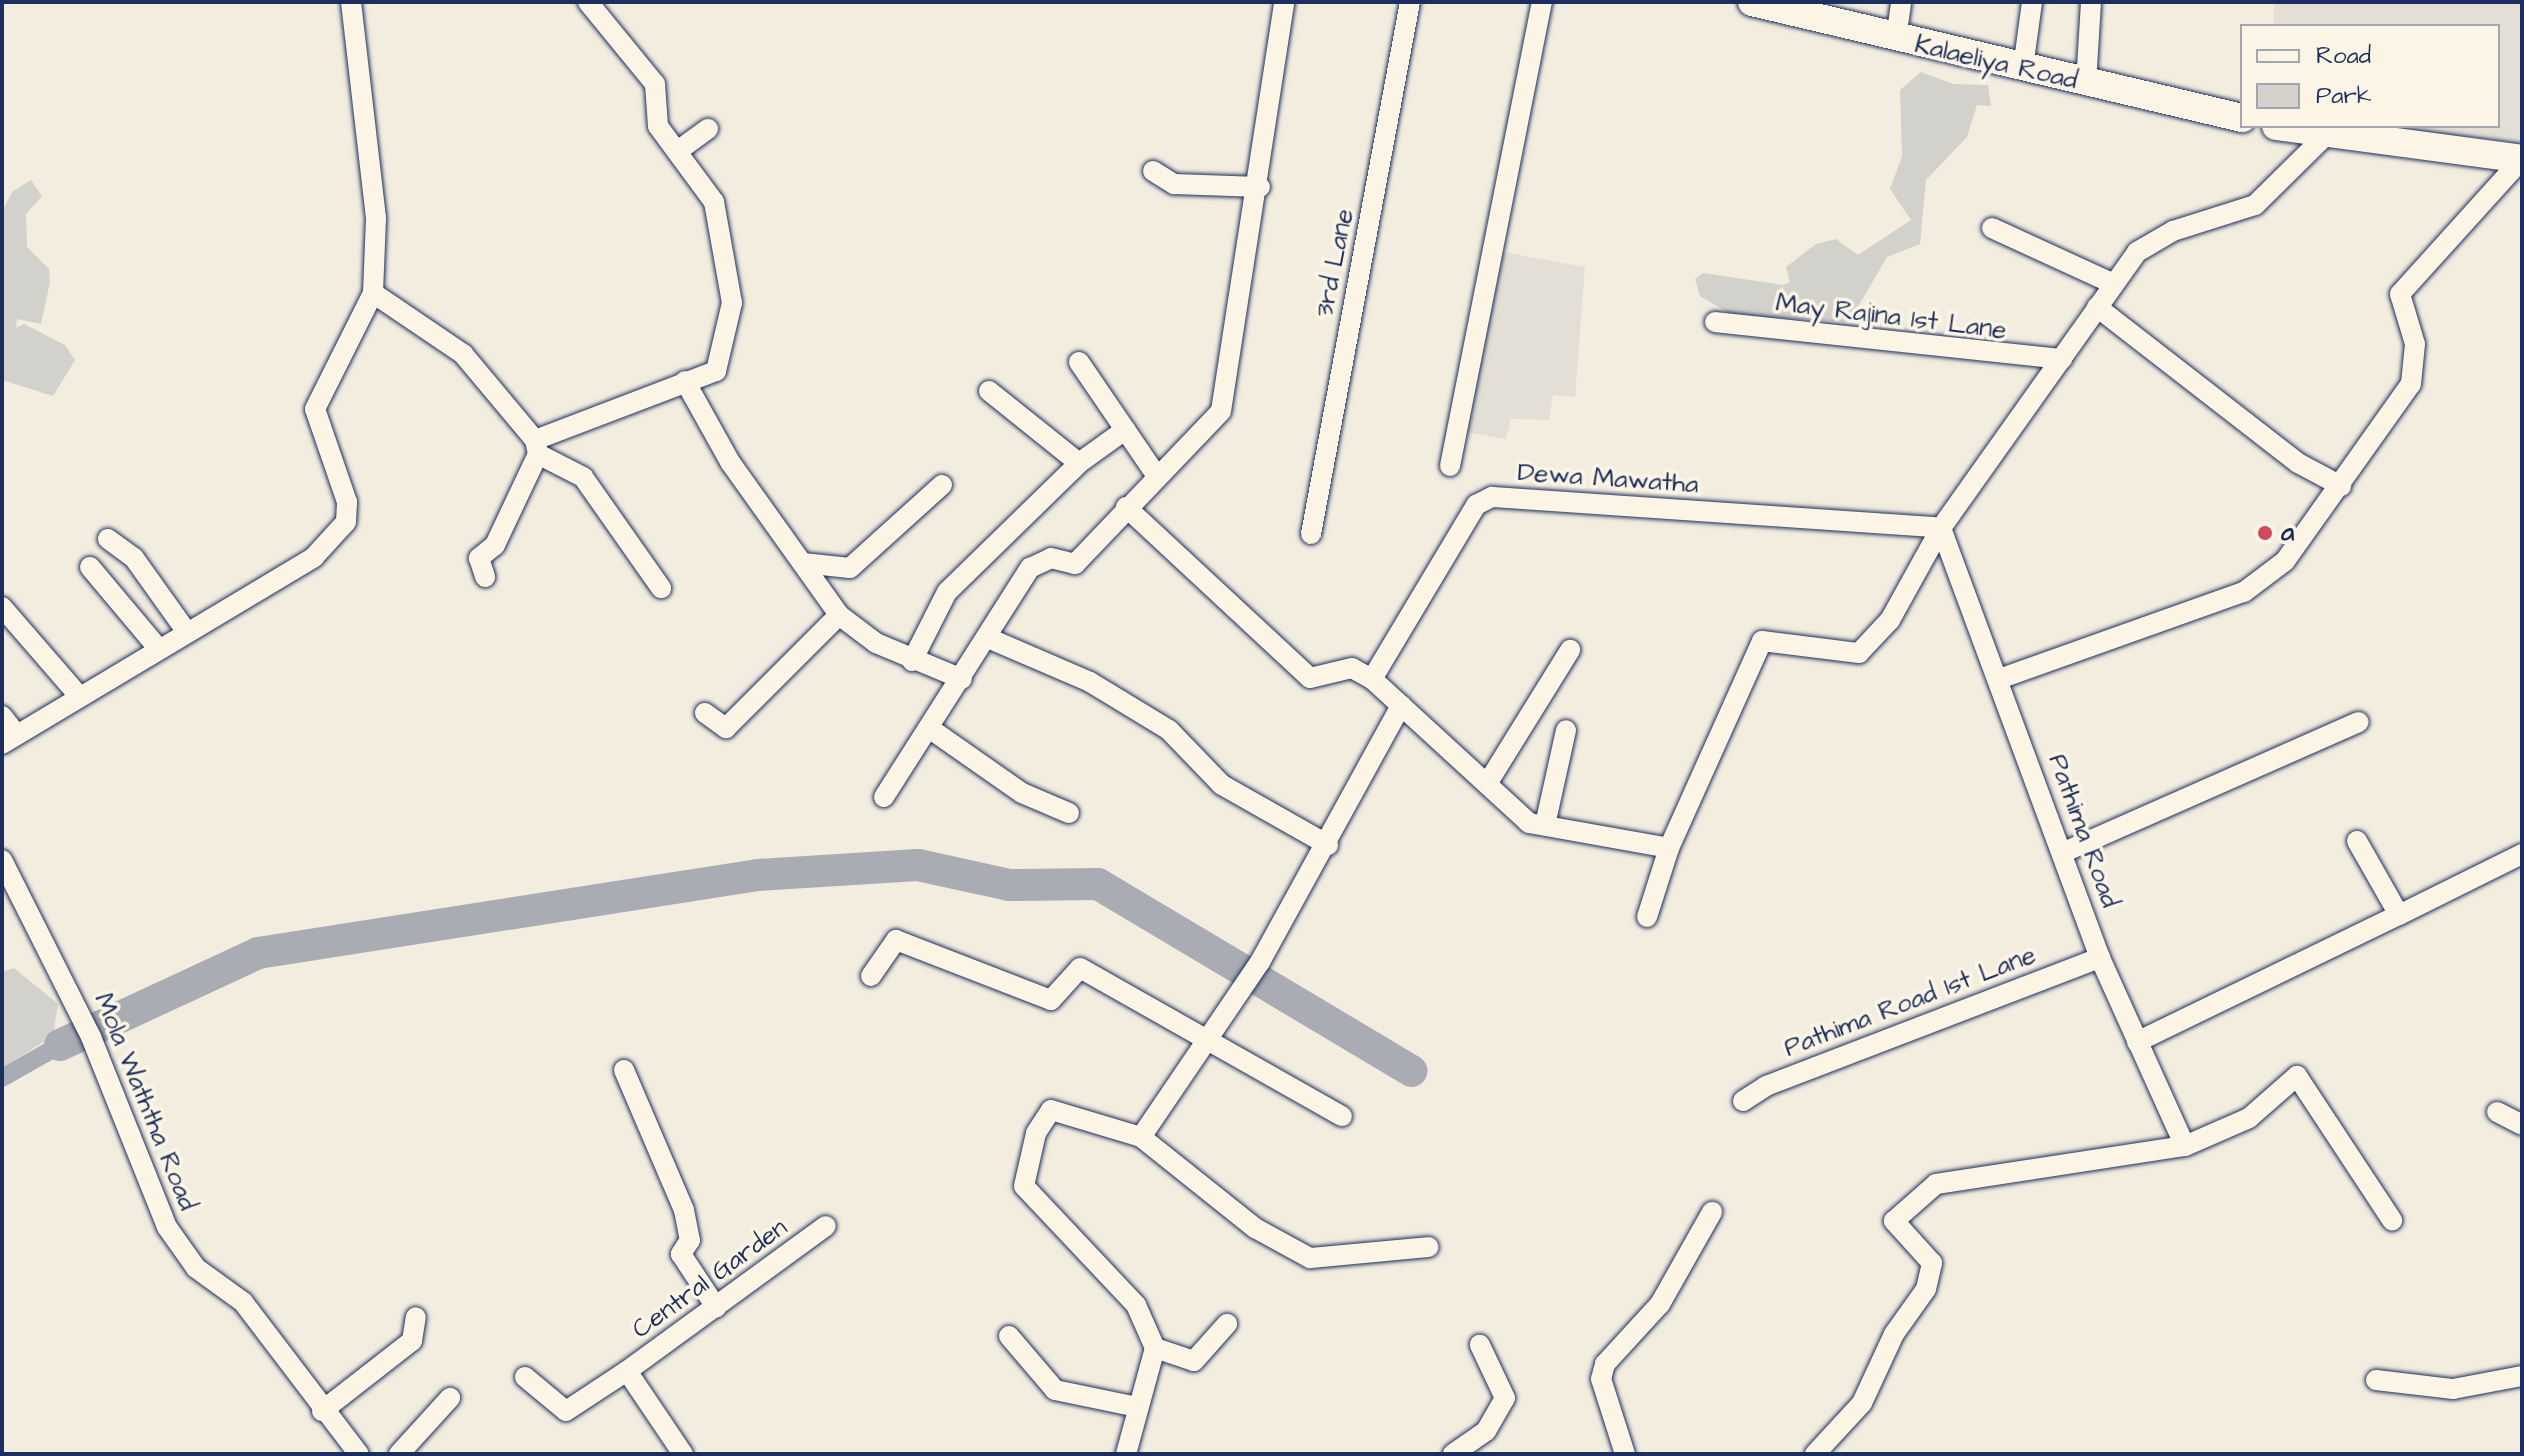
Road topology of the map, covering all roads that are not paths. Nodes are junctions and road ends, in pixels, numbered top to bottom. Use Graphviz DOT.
graph roads {
  1 [pos="351,2"];
  2 [pos="588,2"];
  3 [pos="1284,2"];
  4 [pos="1410,2"];
  5 [pos="1542,2"];
  6 [pos="1752,2"];
  7 [pos="1901,2"];
  8 [pos="2032,2"];
  9 [pos="2091,2"];
  10 [pos="1896,39"];
  11 [pos="2023,68"];
  12 [pos="2086,84"];
  13 [pos="2240,118"];
  14 [pos="2285,128"];
  15 [pos="708,129"];
  16 [pos="2324,137"];
  17 [pos="679,150"];
  18 [pos="2522,159"];
  19 [pos="1153,171"];
  20 [pos="1260,187"];
  21 [pos="1992,228"];
  22 [pos="2114,284"];
  23 [pos="373,293"];
  24 [pos="2097,307"];
  25 [pos="1715,322"];
  26 [pos="2062,359"];
  27 [pos="1079,362"];
  28 [pos="685,381"];
  29 [pos="989,391"];
  30 [pos="1125,430"];
  31 [pos="536,447"];
  32 [pos="1079,463"];
  33 [pos="1450,466"];
  34 [pos="1156,475"];
  35 [pos="942,485"];
  36 [pos="2341,486"];
  37 [pos="1126,507"];
  38 [pos="1941,528"];
  39 [pos="1311,534"];
  40 [pos="108,539"];
  41 [pos="803,563"];
  42 [pos="90,567"];
  43 [pos="485,577"];
  44 [pos="661,588"];
  45 [pos="2,607"];
  46 [pos="839,615"];
  47 [pos="186,631"];
  48 [pos="988,638"];
  49 [pos="158,648"];
  50 [pos="1570,650"];
  51 [pos="912,661"];
  52 [pos="962,679"];
  53 [pos="1372,679"];
  54 [pos="1999,679"];
  55 [pos="79,696"];
  56 [pos="1401,705"];
  57 [pos="705,713"];
  58 [pos="2,716"];
  59 [pos="2359,722"];
  60 [pos="929,728"];
  61 [pos="1566,730"];
  62 [pos="9,740"];
  63 [pos="1487,784"];
  64 [pos="884,797"];
  65 [pos="1069,813"];
  66 [pos="1545,825"];
  67 [pos="2357,841"];
  68 [pos="1328,845"];
  69 [pos="1669,848"];
  70 [pos="2064,852"];
  71 [pos="2522,854"];
  72 [pos="2,860"];
  73 [pos="2399,915"];
  74 [pos="1647,917"];
  75 [pos="2100,958"];
  76 [pos="871,976"];
  77 [pos="1209,1039"];
  78 [pos="2137,1042"];
  79 [pos="624,1070"];
  80 [pos="1743,1101"];
  81 [pos="2497,1112"];
  82 [pos="1342,1116"];
  83 [pos="2522,1125"];
  84 [pos="1141,1137"];
  85 [pos="2185,1146"];
  86 [pos="1712,1212"];
  87 [pos="2392,1220"];
  88 [pos="826,1226"];
  89 [pos="1428,1247"];
  90 [pos="716,1307"];
  91 [pos="416,1317"];
  92 [pos="1227,1324"];
  93 [pos="1009,1336"];
  94 [pos="1480,1345"];
  95 [pos="1155,1348"];
  96 [pos="627,1371"];
  97 [pos="2522,1376"];
  98 [pos="525,1377"];
  99 [pos="2376,1380"];
  100 [pos="450,1398"];
  101 [pos="1137,1407"];
  102 [pos="322,1411"];
  103 [pos="359,1454"];
  104 [pos="399,1454"];
  105 [pos="683,1454"];
  106 [pos="1126,1454"];
  107 [pos="1453,1454"];
  108 [pos="1625,1454"];
  109 [pos="1815,1454"];
  1 -- 23 [label="street"];
  2 -- 17 [label="street"];
  3 -- 20 [label="street"];
  4 -- 39 [label="street, 3rd Lane"];
  5 -- 33 [label="street"];
  6 -- 10 [label="street, Kalaeliya Road"];
  7 -- 10 [label="street"];
  8 -- 11 [label="street"];
  9 -- 12 [label="street"];
  10 -- 11 [label="street, Kalaeliya Road"];
  11 -- 12 [label="street, Kalaeliya Road"];
  12 -- 13 [label="street, Kalaeliya Road"];
  14 -- 16 [label="street"];
  15 -- 17 [label="street"];
  16 -- 18 [label="street"];
  16 -- 22 [label="street"];
  17 -- 28 [label="street"];
  18 -- 36 [label="street"];
  19 -- 20 [label="street"];
  20 -- 34 [label="street"];
  21 -- 22 [label="street"];
  22 -- 24 [label="street"];
  23 -- 31 [label="street"];
  23 -- 47 [label="street"];
  24 -- 26 [label="street"];
  24 -- 36 [label="street"];
  25 -- 26 [label="street, May Rajina 1st Lane"];
  26 -- 38 [label="street"];
  27 -- 30 [label="street"];
  28 -- 31 [label="street"];
  28 -- 41 [label="street"];
  29 -- 32 [label="street"];
  30 -- 32 [label="street"];
  30 -- 34 [label="street"];
  31 -- 43 [label="street"];
  31 -- 44 [label="street"];
  32 -- 51 [label="street"];
  34 -- 37 [label="street"];
  35 -- 41 [label="street"];
  36 -- 54 [label="street"];
  37 -- 48 [label="street"];
  37 -- 53 [label="street"];
  38 -- 53 [label="street, Dewa Mawatha"];
  38 -- 54 [label="street, Pathima Road"];
  38 -- 69 [label="street"];
  40 -- 47 [label="street"];
  41 -- 46 [label="street"];
  42 -- 49 [label="street"];
  45 -- 55 [label="street"];
  46 -- 51 [label="street"];
  46 -- 57 [label="street"];
  47 -- 49 [label="street"];
  48 -- 52 [label="street"];
  48 -- 68 [label="street"];
  49 -- 55 [label="street"];
  50 -- 63 [label="street"];
  51 -- 52 [label="street"];
  52 -- 60 [label="street"];
  53 -- 56 [label="street"];
  54 -- 70 [label="street, Pathima Road"];
  55 -- 62 [label="street"];
  56 -- 63 [label="street"];
  56 -- 68 [label="street"];
  58 -- 62 [label="street"];
  59 -- 70 [label="street"];
  60 -- 64 [label="street"];
  60 -- 65 [label="street"];
  61 -- 66 [label="street"];
  63 -- 66 [label="street"];
  66 -- 69 [label="street"];
  67 -- 73 [label="street"];
  68 -- 77 [label="street"];
  69 -- 74 [label="street"];
  70 -- 75 [label="street, Pathima Road"];
  71 -- 73 [label="street"];
  72 -- 102 [label="street, Mola Waththa Road"];
  73 -- 78 [label="street"];
  75 -- 78 [label="street, Pathima Road"];
  75 -- 80 [label="street, Pathima Road 1st Lane"];
  76 -- 77 [label="street"];
  77 -- 82 [label="street"];
  77 -- 84 [label="street"];
  78 -- 85 [label="street, Pathima Road"];
  79 -- 90 [label="street"];
  81 -- 83 [label="street"];
  84 -- 89 [label="street"];
  84 -- 95 [label="street"];
  85 -- 87 [label="street"];
  85 -- 109 [label="street"];
  86 -- 108 [label="street"];
  88 -- 90 [label="street, Central Garden"];
  90 -- 96 [label="street, Central Garden"];
  91 -- 102 [label="street"];
  92 -- 95 [label="street"];
  93 -- 101 [label="street"];
  94 -- 107 [label="street"];
  95 -- 101 [label="street"];
  96 -- 98 [label="street"];
  96 -- 105 [label="street, Central Garden"];
  97 -- 99 [label="street"];
  100 -- 104 [label="street"];
  101 -- 106 [label="street"];
  102 -- 103 [label="street, Mola Waththa Road"];
}
